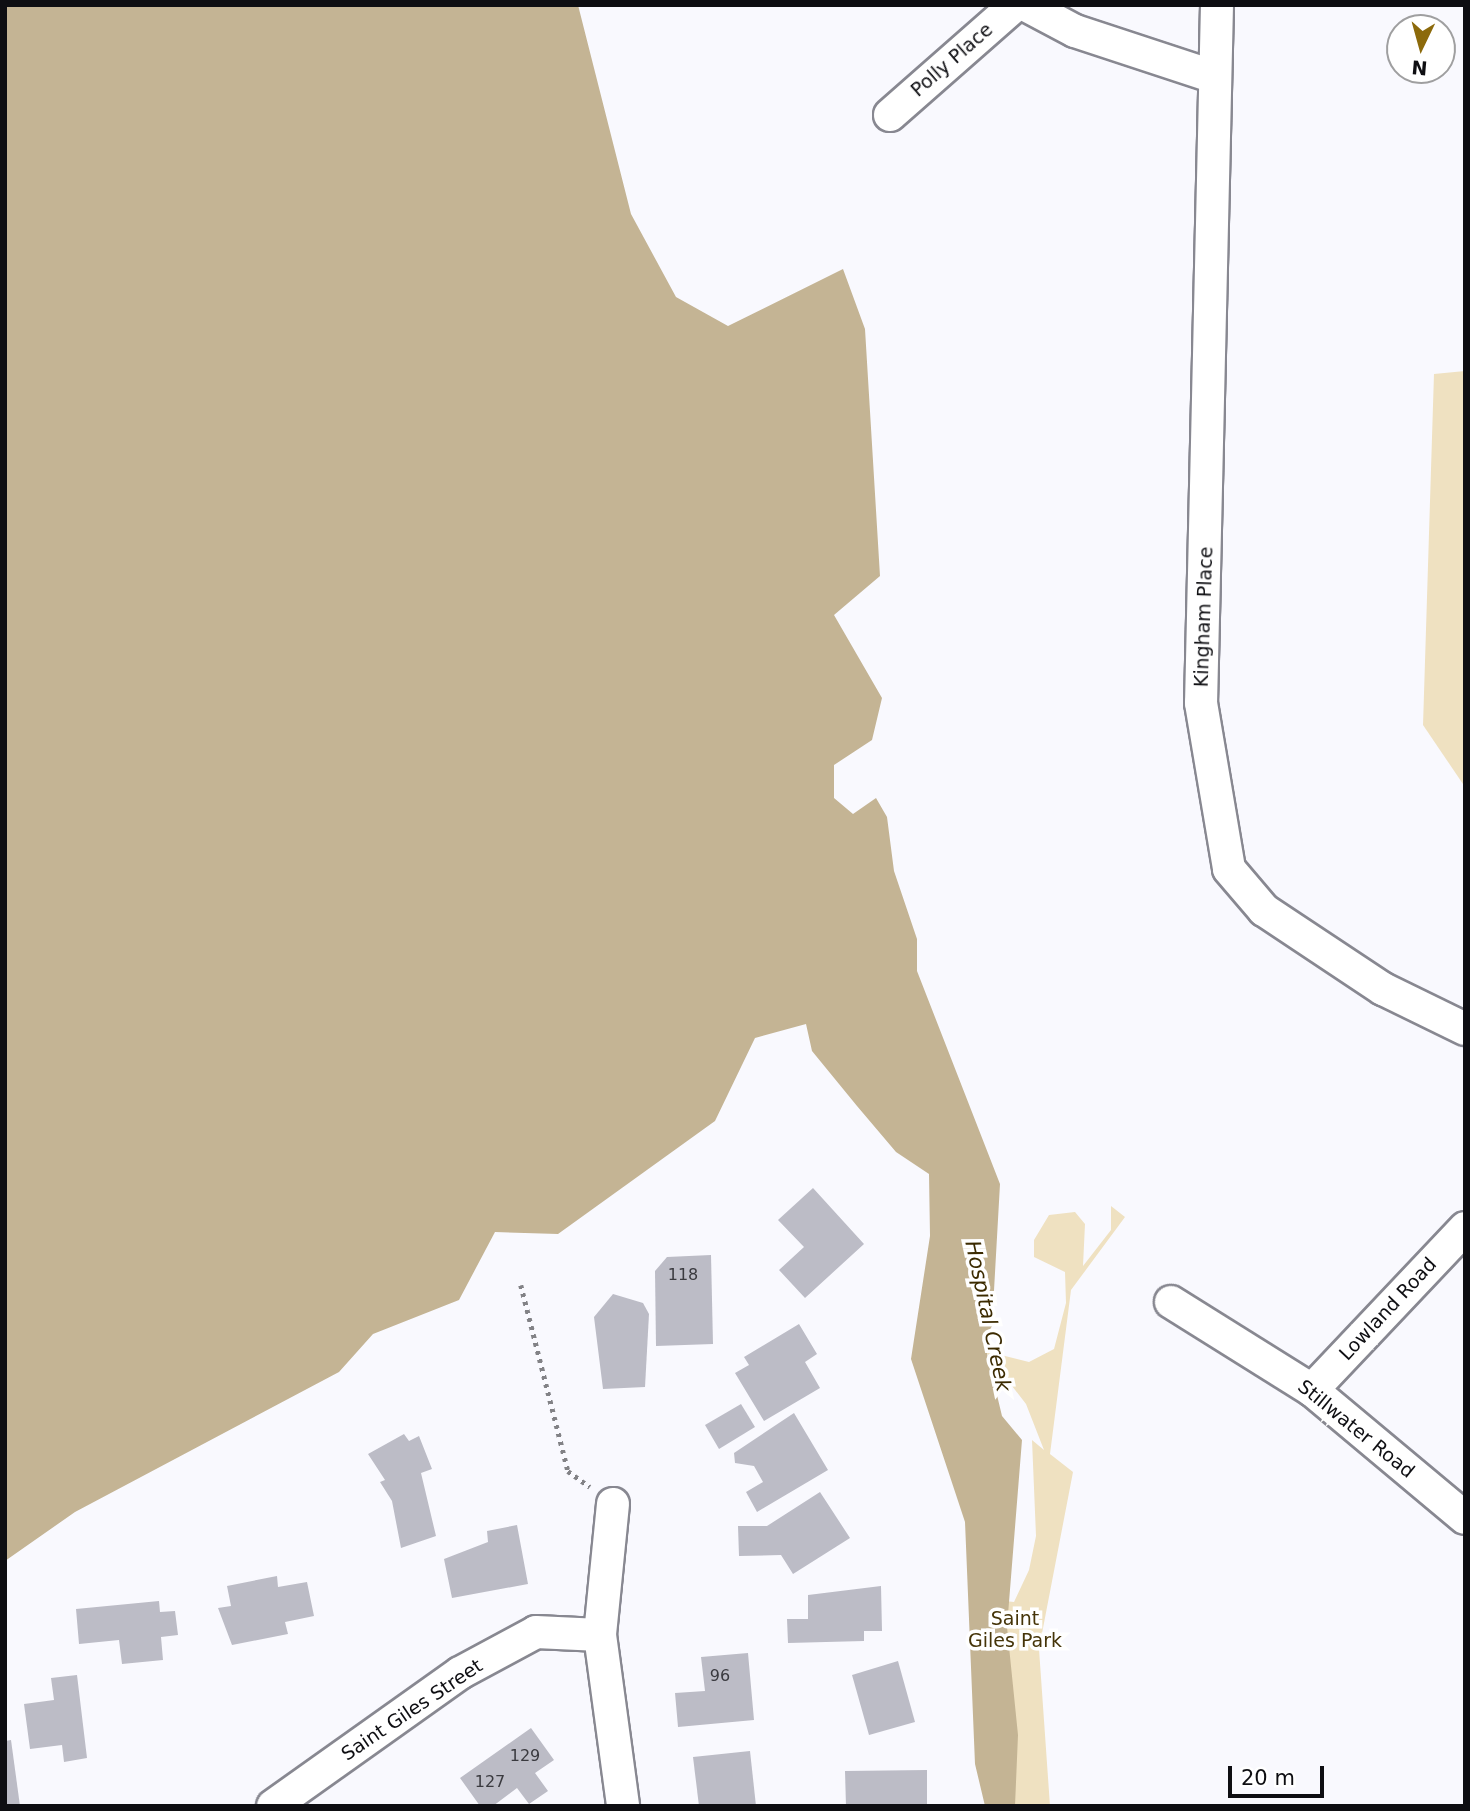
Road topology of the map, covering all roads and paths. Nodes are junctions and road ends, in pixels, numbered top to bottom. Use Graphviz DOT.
graph roads {
  1 [pos="1015,5"];
  2 [pos="1026,5"];
  3 [pos="1217,5"];
  4 [pos="1212,76"];
  5 [pos="890,115"];
  6 [pos="1465,1028"];
  7 [pos="1465,1227"];
  8 [pos="520,1285"];
  9 [pos="1171,1302"];
  10 [pos="1311,1390"];
  11 [pos="612,1504"];
  12 [pos="1465,1518"];
  13 [pos="600,1635"];
  14 [pos="273,1806"];
  15 [pos="623,1806"];
  1 -- 5 [label="street, Polly Place"];
  2 -- 4 [label="street"];
  3 -- 4 [label="street, Kingham Place"];
  4 -- 6 [label="street, Kingham Place"];
  7 -- 10 [label="street, Lowland Road"];
  8 -- 11 [label="path"];
  9 -- 10 [label="street, Stillwater Road"];
  10 -- 12 [label="street, Stillwater Road"];
  11 -- 13 [label="street"];
  13 -- 14 [label="street, Saint Giles Street"];
  13 -- 15 [label="street"];
}
